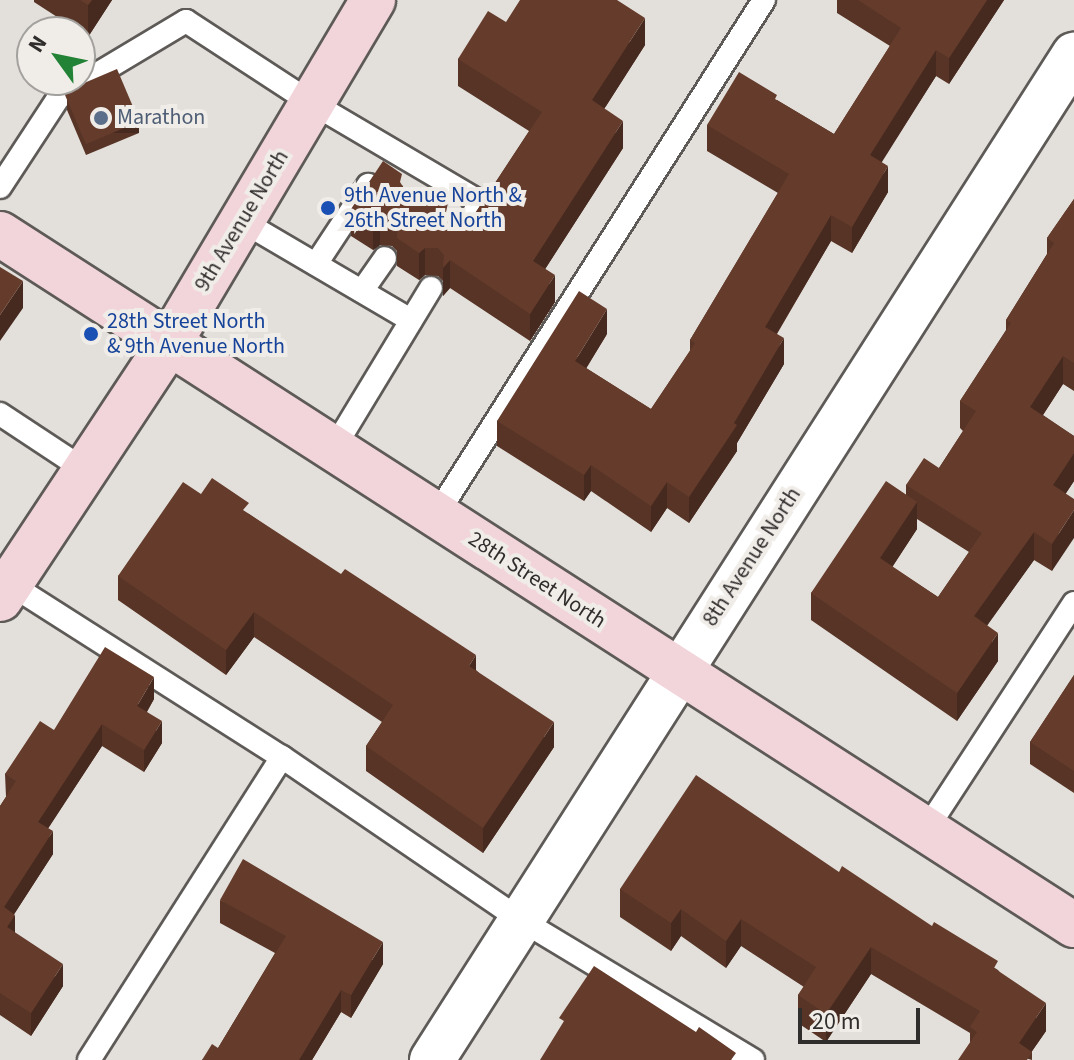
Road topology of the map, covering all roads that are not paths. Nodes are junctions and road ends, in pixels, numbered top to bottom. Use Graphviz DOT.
graph roads {
  1 [pos="373,0"];
  2 [pos="764,0"];
  3 [pos="1074,55"];
  4 [pos="312,103"];
  5 [pos="392,149"];
  6 [pos="432,173"];
  7 [pos="0,187"];
  8 [pos="420,197"];
  9 [pos="242,221"];
  10 [pos="0,234"];
  11 [pos="460,238"];
  12 [pos="385,258"];
  13 [pos="316,264"];
  14 [pos="431,288"];
  15 [pos="362,291"];
  16 [pos="411,320"];
  17 [pos="170,342"];
  18 [pos="0,414"];
  19 [pos="334,448"];
  20 [pos="85,470"];
  21 [pos="437,514"];
  22 [pos="5,591"];
  23 [pos="1074,603"];
  24 [pos="678,673"];
  25 [pos="282,757"];
  26 [pos="926,830"];
  27 [pos="521,920"];
  28 [pos="1074,925"];
  29 [pos="89,1060"];
  30 [pos="432,1060"];
  31 [pos="753,1060"];
  1 -- 4 [label="street, 9th Avenue North"];
  2 -- 21 [label="lane"];
  3 -- 24 [label="street, 8th Avenue North"];
  4 -- 5 [label="lane"];
  4 -- 7 [label="lane"];
  4 -- 9 [label="street, 9th Avenue North"];
  5 -- 6 [label="lane"];
  5 -- 13 [label="lane"];
  6 -- 8 [label="lane"];
  6 -- 11 [label="lane"];
  9 -- 13 [label="lane"];
  9 -- 17 [label="street, 9th Avenue North"];
  10 -- 17 [label="street, 28th Street North"];
  12 -- 15 [label="lane"];
  13 -- 15 [label="lane"];
  14 -- 16 [label="lane"];
  15 -- 16 [label="lane"];
  16 -- 19 [label="lane"];
  17 -- 19 [label="street, 28th Street North"];
  17 -- 20 [label="street, 9th Avenue North"];
  18 -- 20 [label="lane"];
  19 -- 21 [label="street, 28th Street North"];
  20 -- 22 [label="street, 9th Avenue North"];
  21 -- 24 [label="street, 28th Street North"];
  22 -- 25 [label="lane"];
  23 -- 26 [label="lane"];
  24 -- 26 [label="street, 28th Street North"];
  24 -- 27 [label="street, 8th Avenue North"];
  25 -- 27 [label="lane"];
  25 -- 29 [label="lane"];
  26 -- 28 [label="street, 28th Street North"];
  27 -- 30 [label="street, 8th Avenue North"];
  27 -- 31 [label="lane"];
}
